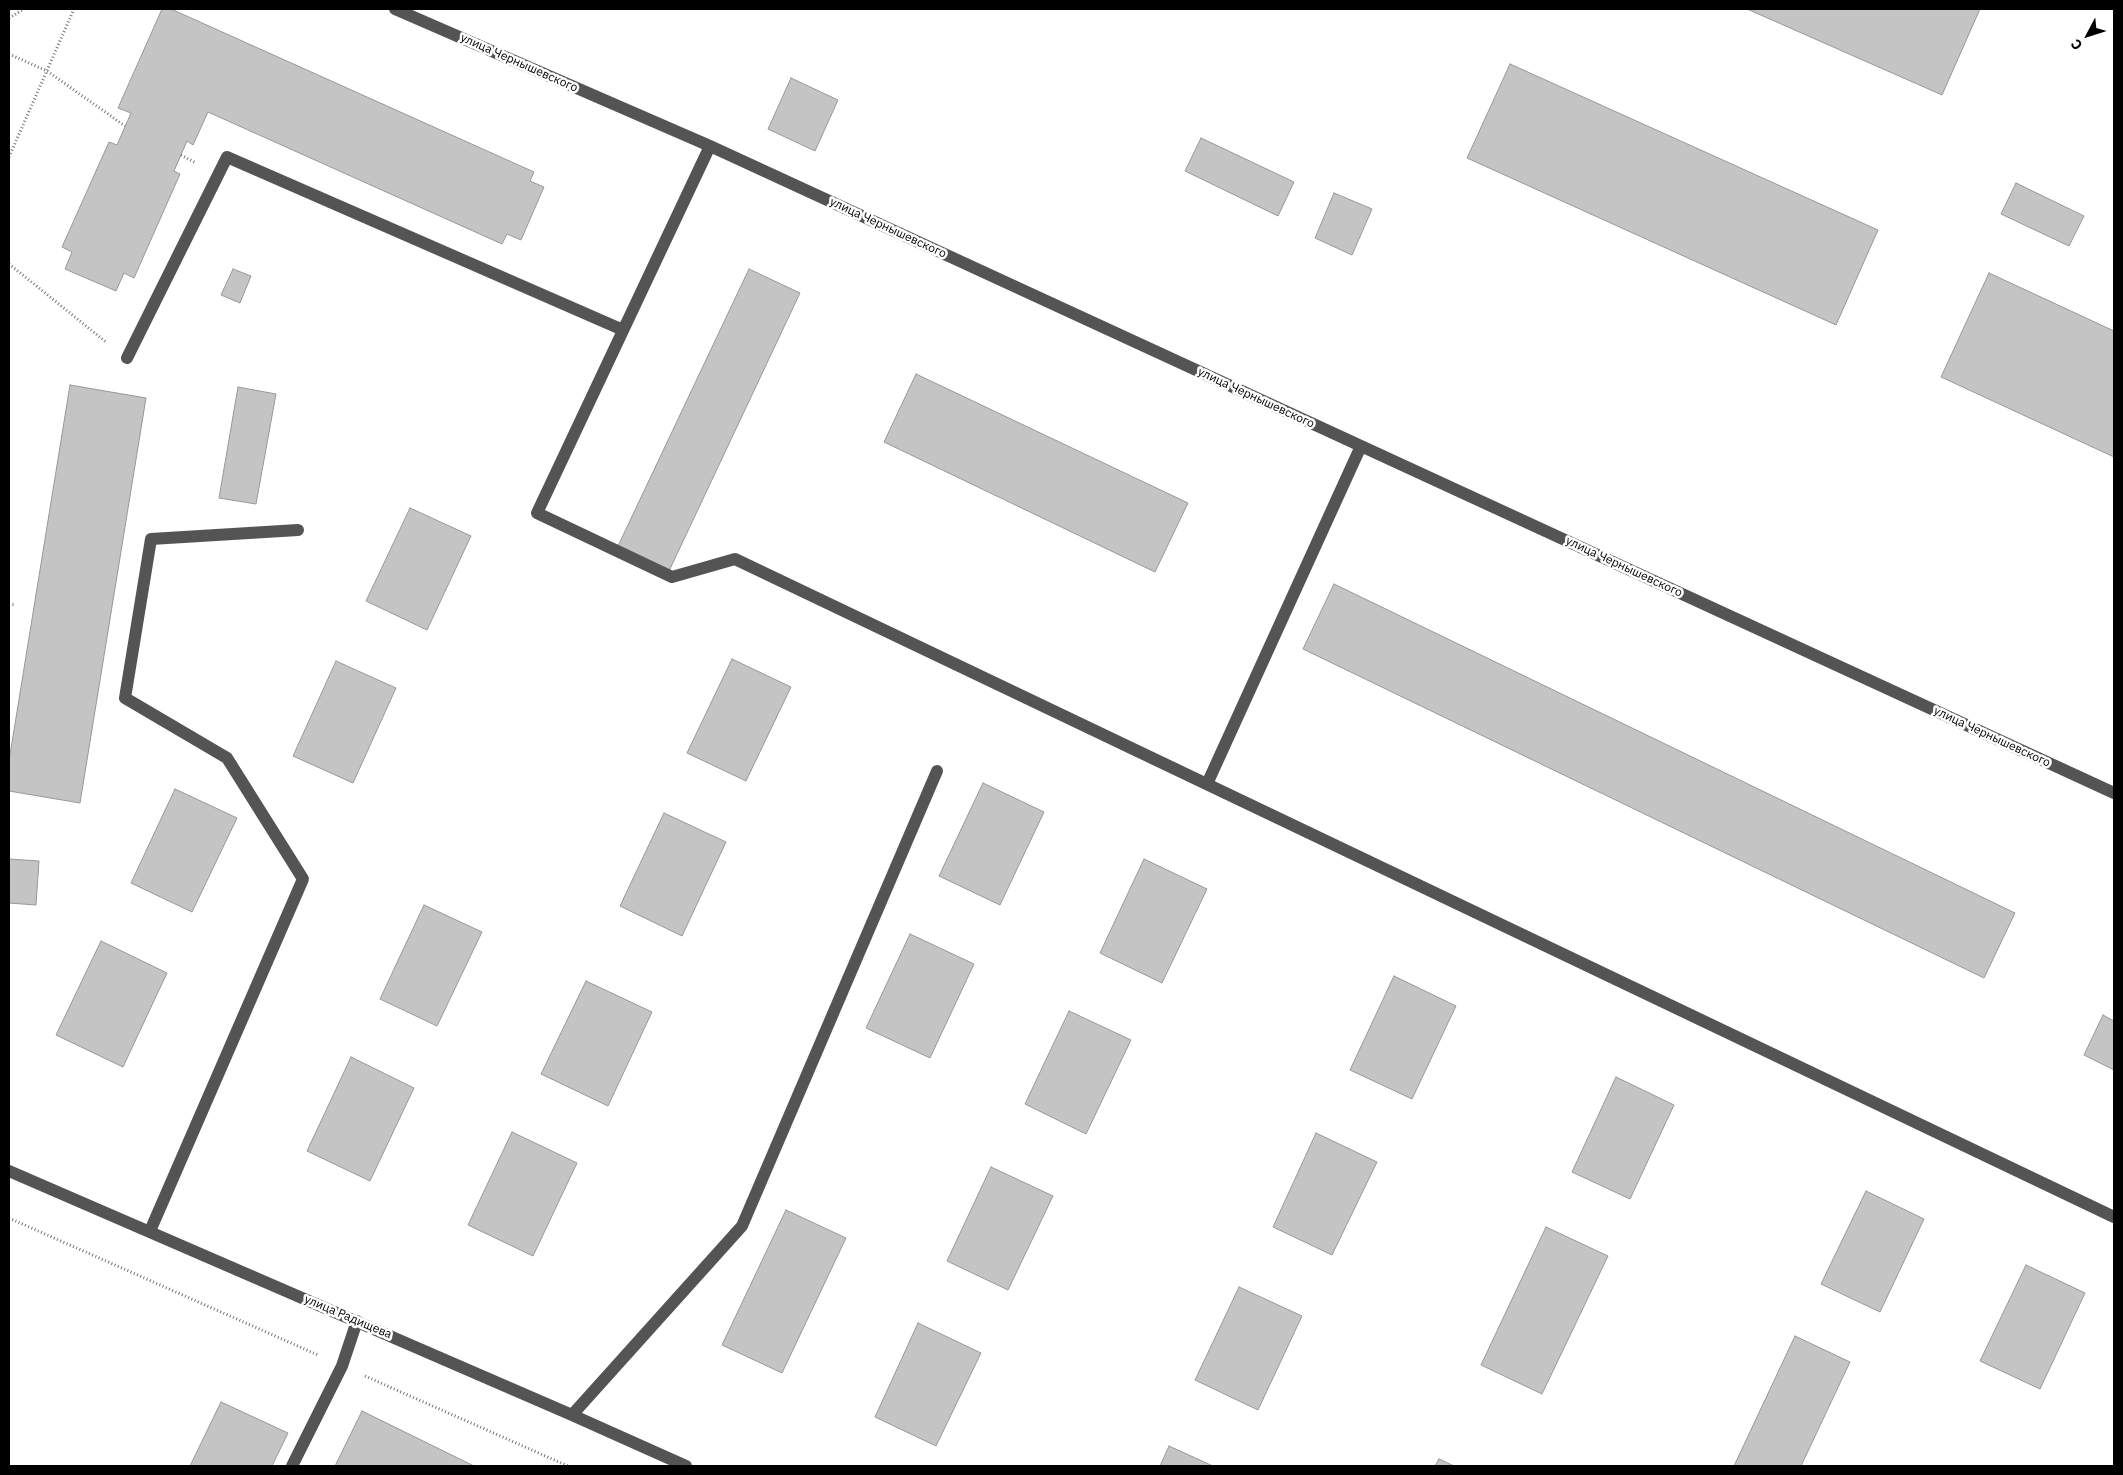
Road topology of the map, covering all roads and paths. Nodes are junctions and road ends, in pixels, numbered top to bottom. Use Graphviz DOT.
graph roads {
  1 [pos="24,9"];
  2 [pos="74,9"];
  3 [pos="396,9"];
  4 [pos="9,18"];
  5 [pos="9,54"];
  6 [pos="47,71"];
  7 [pos="126,126"];
  8 [pos="710,146"];
  9 [pos="9,157"];
  10 [pos="9,264"];
  11 [pos="623,330"];
  12 [pos="127,358"];
  13 [pos="1361,446"];
  14 [pos="298,530"];
  15 [pos="9,604"];
  16 [pos="14,605"];
  17 [pos="937,770"];
  18 [pos="1207,784"];
  19 [pos="2114,793"];
  20 [pos="9,1172"];
  21 [pos="2114,1217"];
  22 [pos="9,1218"];
  23 [pos="150,1231"];
  24 [pos="357,1321"];
  25 [pos="342,1366"];
  26 [pos="572,1415"];
  27 [pos="292,1466"];
  28 [pos="568,1466"];
  29 [pos="686,1466"];
  1 -- 4 [label="path"];
  2 -- 6 [label="path"];
  3 -- 8 [label="street, улица Чернышевского"];
  5 -- 6 [label="path"];
  6 -- 7 [label="path"];
  6 -- 9 [label="path"];
  8 -- 11 [label="street"];
  8 -- 13 [label="street, улица Чернышевского"];
  10 -- 12 [label="path"];
  11 -- 12 [label="street"];
  11 -- 18 [label="street"];
  13 -- 18 [label="street"];
  13 -- 19 [label="street, улица Чернышевского"];
  14 -- 23 [label="street"];
  15 -- 16 [label="path"];
  17 -- 26 [label="street"];
  18 -- 21 [label="street"];
  20 -- 23 [label="street, улица Радищева"];
  22 -- 25 [label="path"];
  23 -- 24 [label="street, улица Радищева"];
  24 -- 25 [label="street"];
  24 -- 26 [label="street, улица Радищева"];
  25 -- 27 [label="street"];
  25 -- 28 [label="path"];
  26 -- 29 [label="street, улица Радищева"];
}
